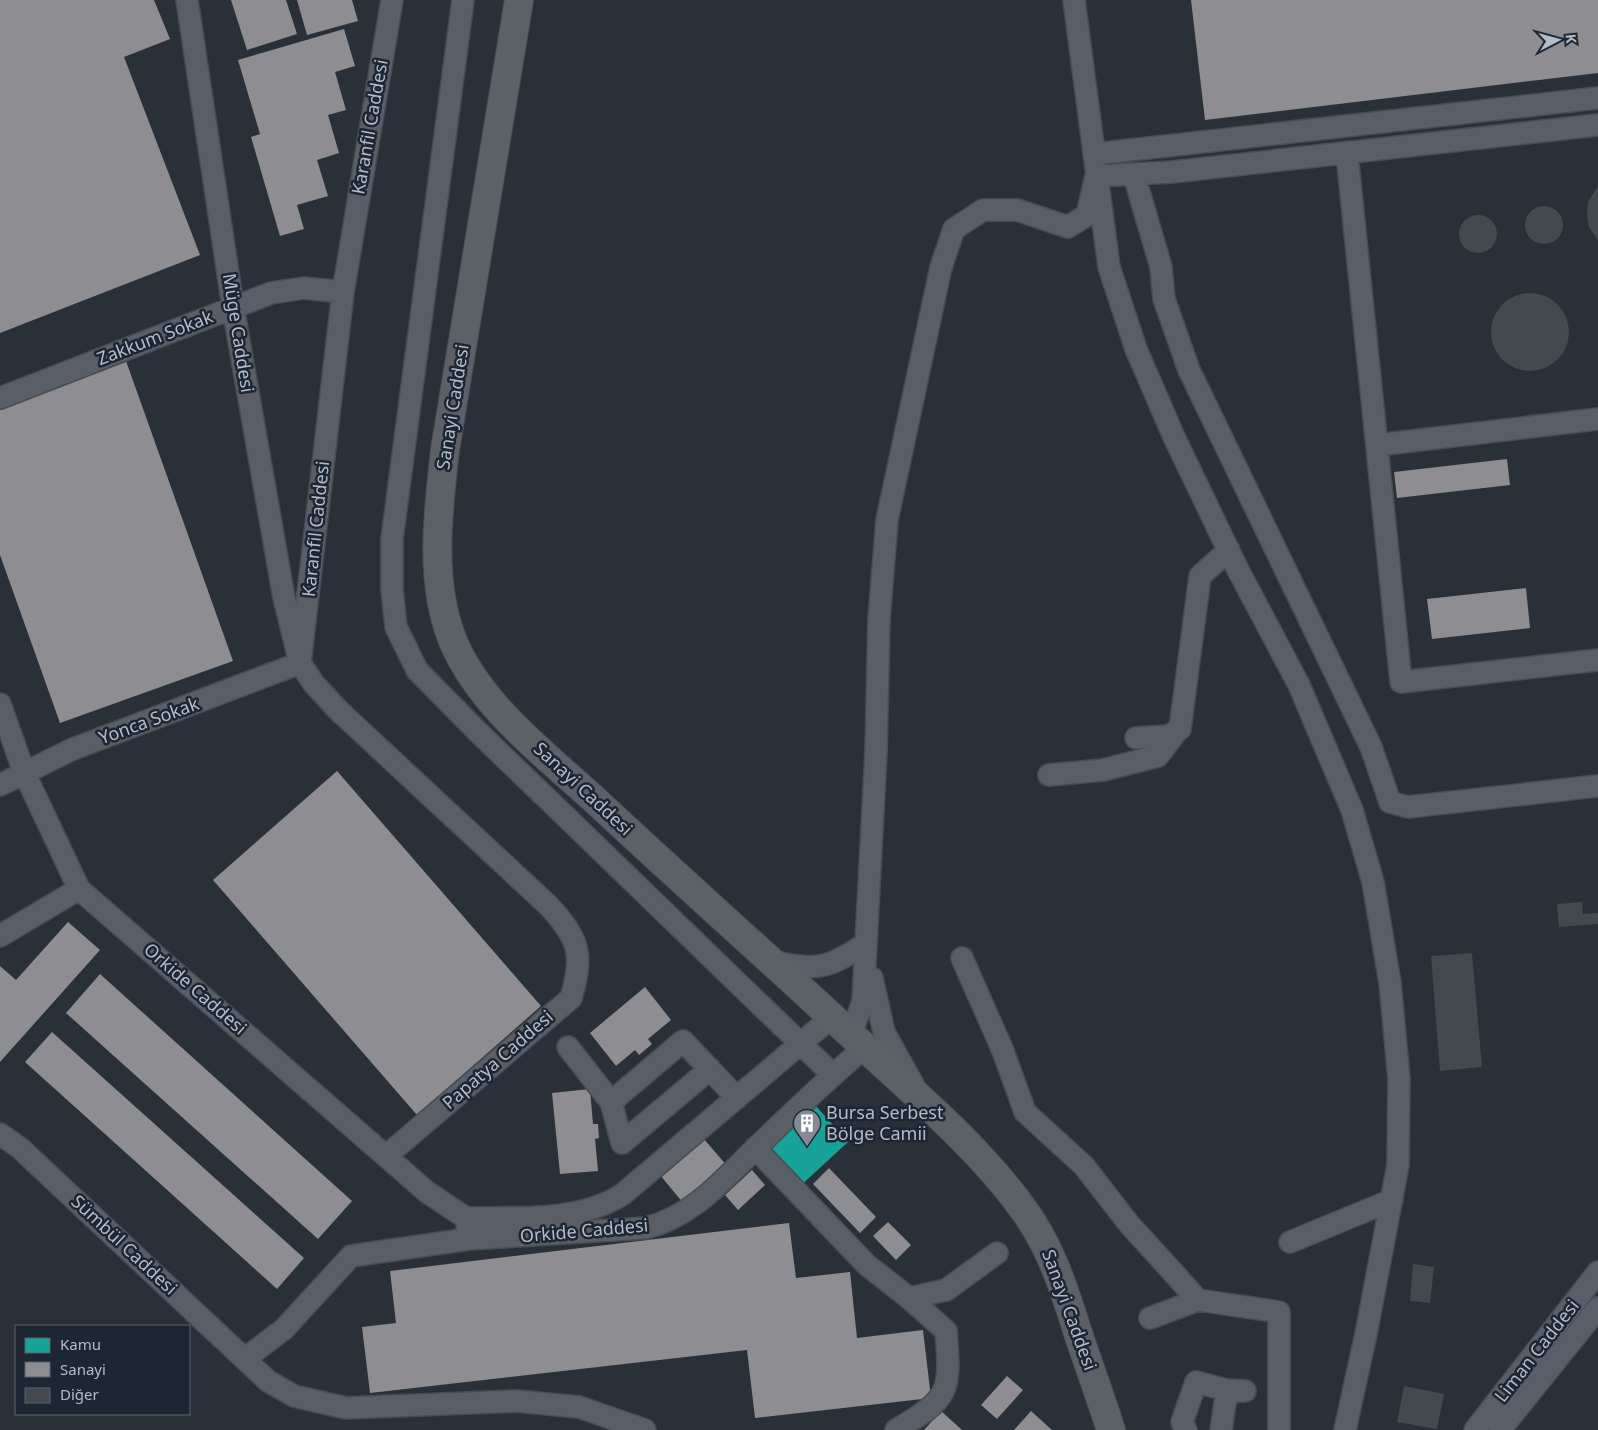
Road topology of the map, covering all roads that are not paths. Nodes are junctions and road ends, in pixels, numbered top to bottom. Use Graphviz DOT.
graph roads {
  1 [pos="186,0"];
  2 [pos="392,0"];
  3 [pos="462,0"];
  4 [pos="519,0"];
  5 [pos="1074,0"];
  6 [pos="1598,98"];
  7 [pos="1598,125"];
  8 [pos="1094,154"];
  9 [pos="1347,154"];
  10 [pos="1134,175"];
  11 [pos="1096,176"];
  12 [pos="343,292"];
  13 [pos="233,307"];
  14 [pos="0,398"];
  15 [pos="1598,419"];
  16 [pos="1377,446"];
  17 [pos="1229,550"];
  18 [pos="1598,660"];
  19 [pos="300,663"];
  20 [pos="0,704"];
  21 [pos="1177,730"];
  22 [pos="1136,738"];
  23 [pos="24,772"];
  24 [pos="1049,775"];
  25 [pos="0,785"];
  26 [pos="1598,786"];
  27 [pos="79,889"];
  28 [pos="0,936"];
  29 [pos="866,943"];
  30 [pos="962,958"];
  31 [pos="772,961"];
  32 [pos="850,1032"];
  33 [pos="802,1043"];
  34 [pos="568,1048"];
  35 [pos="710,1069"];
  36 [pos="833,1074"];
  37 [pos="737,1098"];
  38 [pos="611,1102"];
  39 [pos="924,1103"];
  40 [pos="0,1134"];
  41 [pos="755,1148"];
  42 [pos="386,1156"];
  43 [pos="1392,1200"];
  44 [pos="466,1218"];
  45 [pos="468,1239"];
  46 [pos="1290,1242"];
  47 [pos="997,1253"];
  48 [pos="1380,1262"];
  49 [pos="1598,1272"];
  50 [pos="909,1298"];
  51 [pos="1198,1300"];
  52 [pos="1598,1308"];
  53 [pos="1150,1318"];
  54 [pos="246,1358"];
  55 [pos="645,1430"];
  56 [pos="896,1430"];
  57 [pos="1111,1430"];
  58 [pos="1186,1430"];
  59 [pos="1222,1430"];
  60 [pos="1279,1430"];
  61 [pos="1332,1430"];
  62 [pos="1345,1430"];
  63 [pos="1356,1430"];
  64 [pos="1475,1430"];
  65 [pos="1500,1430"];
  1 -- 13 [label="street, Müge Caddesi"];
  2 -- 12 [label="street, Karanfil Caddesi"];
  3 -- 33 [label="street"];
  4 -- 31 [label="main road, Sanayi Caddesi"];
  5 -- 8 [label="street"];
  6 -- 8 [label="street"];
  7 -- 9 [label="street"];
  8 -- 11 [label="street"];
  9 -- 10 [label="street"];
  9 -- 16 [label="street"];
  10 -- 11 [label="street"];
  10 -- 26 [label="street"];
  11 -- 17 [label="street"];
  11 -- 29 [label="street"];
  12 -- 13 [label="street, Zakkum Sokak"];
  12 -- 19 [label="street, Karanfil Caddesi"];
  13 -- 14 [label="street, Zakkum Sokak"];
  13 -- 19 [label="street, Müge Caddesi"];
  15 -- 16 [label="street"];
  16 -- 18 [label="street"];
  17 -- 21 [label="street"];
  17 -- 43 [label="street"];
  19 -- 23 [label="street, Yonca Sokak"];
  19 -- 42 [label="street, Papatya Caddesi"];
  20 -- 23 [label="street, Orkide Caddesi"];
  21 -- 22 [label="street"];
  21 -- 24 [label="street"];
  23 -- 25 [label="street, Yonca Sokak"];
  23 -- 27 [label="street, Orkide Caddesi"];
  27 -- 28 [label="street"];
  27 -- 42 [label="street, Orkide Caddesi"];
  29 -- 31 [label="street"];
  29 -- 32 [label="street"];
  29 -- 39 [label="street"];
  30 -- 51 [label="street"];
  31 -- 32 [label="main road, Sanayi Caddesi"];
  32 -- 33 [label="street, Orkide Caddesi"];
  32 -- 36 [label="street, Orkide Caddesi"];
  32 -- 39 [label="main road, Sanayi Caddesi"];
  33 -- 36 [label="street"];
  33 -- 37 [label="street, Orkide Caddesi"];
  34 -- 38 [label="street"];
  35 -- 37 [label="street"];
  35 -- 38 [label="street"];
  35 -- 38 [label="street"];
  36 -- 41 [label="street, Orkide Caddesi"];
  37 -- 44 [label="street, Orkide Caddesi"];
  39 -- 57 [label="main road, Sanayi Caddesi"];
  40 -- 54 [label="street, Sümbül Caddesi"];
  41 -- 45 [label="street, Orkide Caddesi"];
  41 -- 50 [label="street"];
  42 -- 44 [label="street, Orkide Caddesi"];
  43 -- 46 [label="street"];
  43 -- 48 [label="street"];
  44 -- 45 [label="street"];
  45 -- 54 [label="street, Orkide Caddesi"];
  47 -- 50 [label="street"];
  48 -- 61 [label="street"];
  48 -- 62 [label="street"];
  48 -- 63 [label="street"];
  49 -- 64 [label="street, Liman Caddesi"];
  50 -- 56 [label="street"];
  51 -- 53 [label="street"];
  51 -- 60 [label="street"];
  52 -- 65 [label="street"];
  54 -- 55 [label="street, Sümbül Caddesi"];
  58 -- 59 [label="street"];
}
